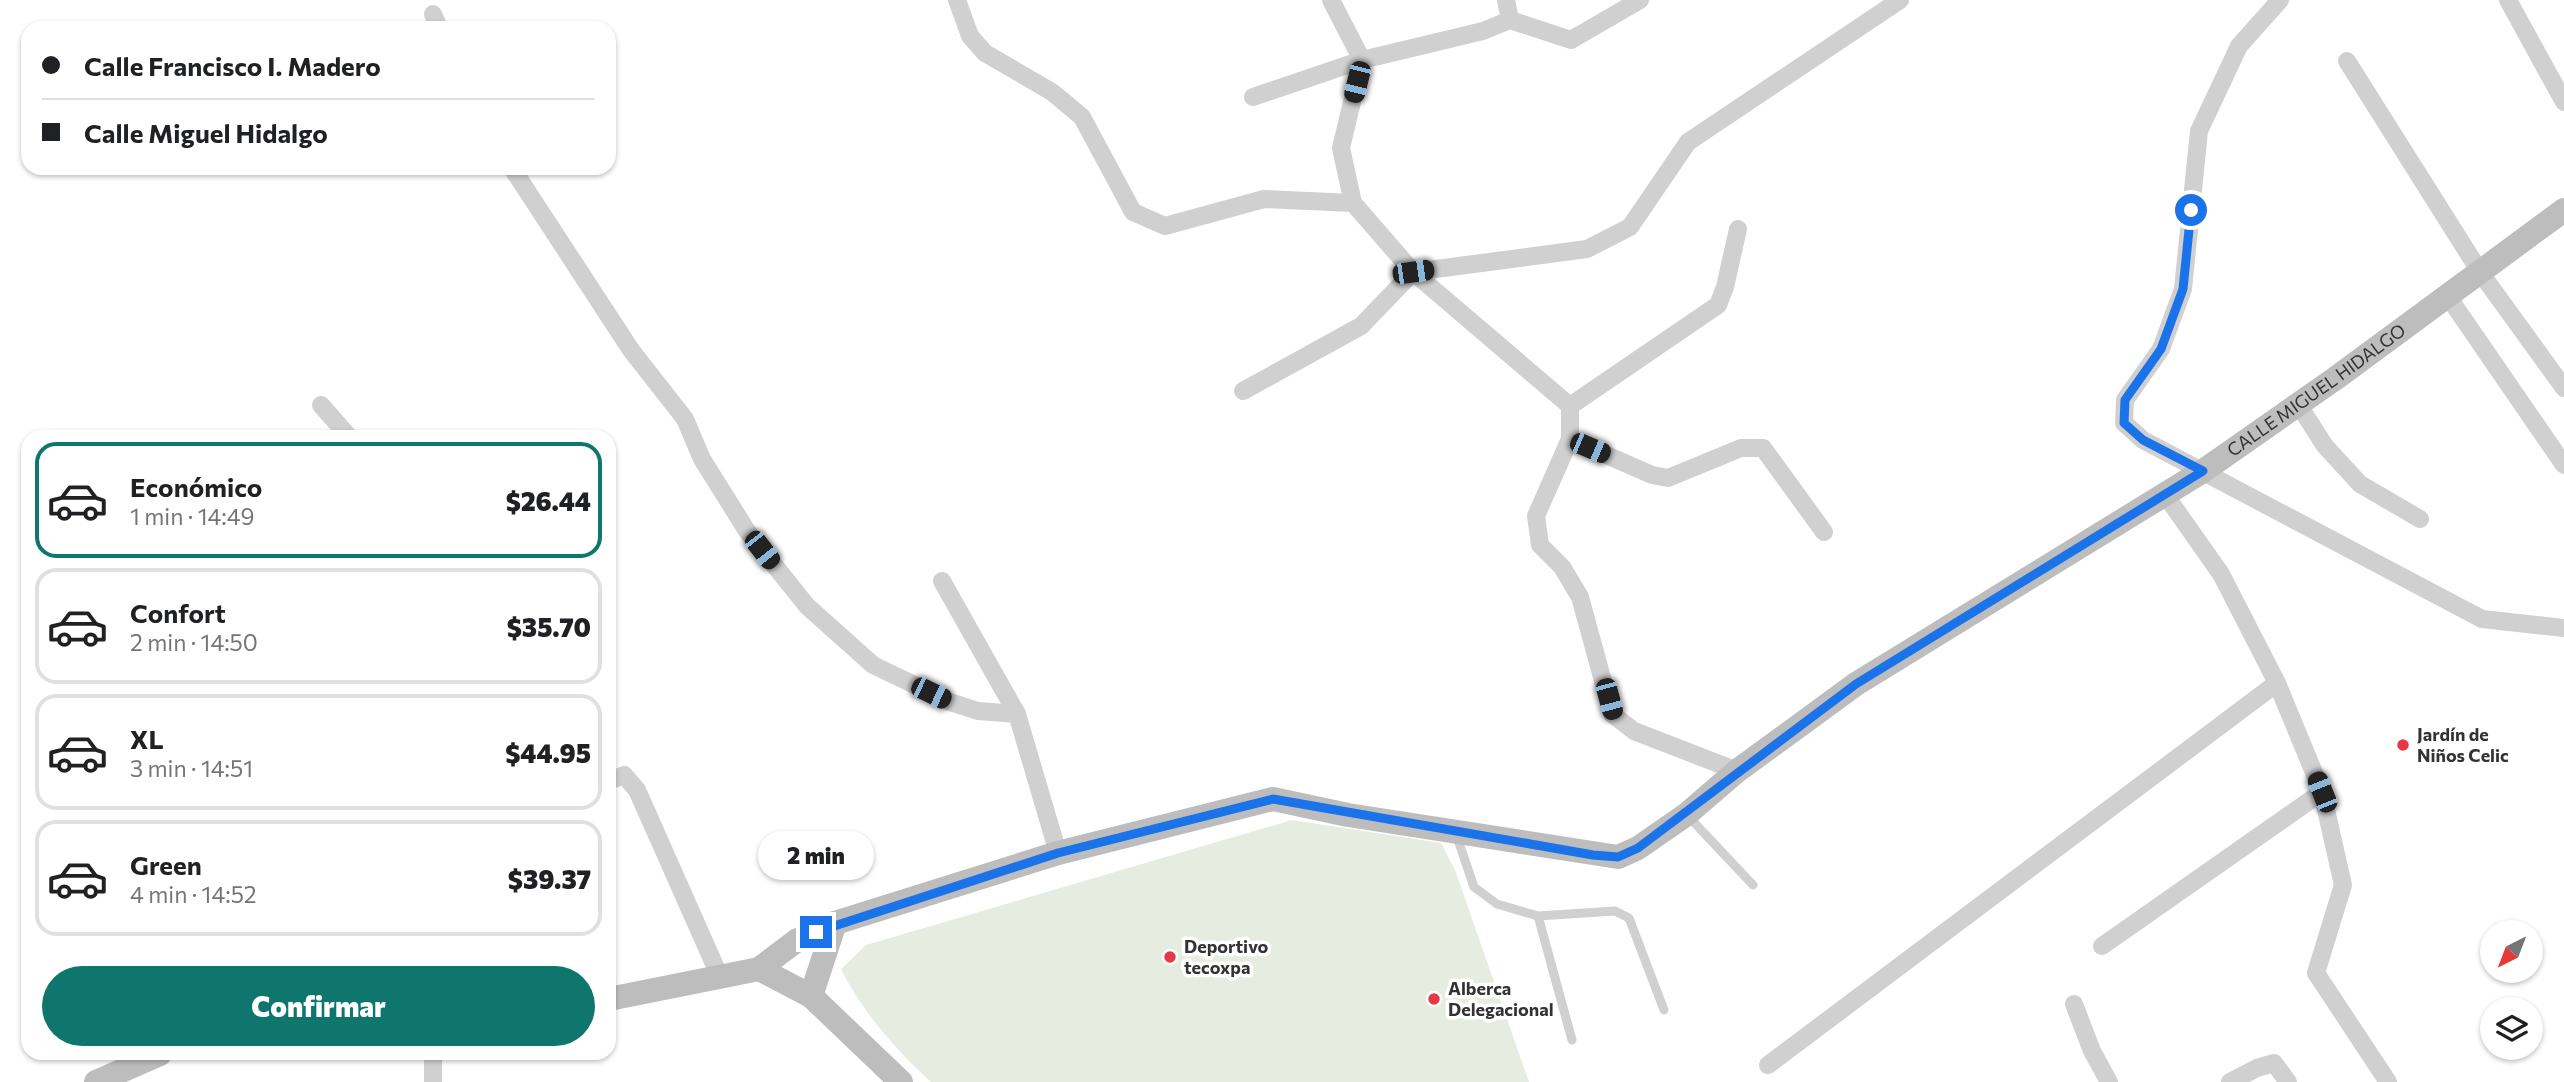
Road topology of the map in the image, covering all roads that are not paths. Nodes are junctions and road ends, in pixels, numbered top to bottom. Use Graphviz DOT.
graph roads {
  1 [pos="957,0"];
  2 [pos="1331,0"];
  3 [pos="1506,0"];
  4 [pos="1640,0"];
  5 [pos="1900,0"];
  6 [pos="2280,0"];
  7 [pos="2508,0"];
  8 [pos="1510,20"];
  9 [pos="1362,60"];
  10 [pos="2347,61"];
  11 [pos="1253,97"];
  12 [pos="2564,102"];
  13 [pos="517,175"];
  14 [pos="1353,204"];
  15 [pos="2564,210"];
  16 [pos="1738,229"];
  17 [pos="1413,272"];
  18 [pos="2480,272"];
  19 [pos="2447,295"];
  20 [pos="2564,388"];
  21 [pos="1243,391"];
  22 [pos="2298,404"];
  23 [pos="321,405"];
  24 [pos="1570,407"];
  25 [pos="343,430"];
  26 [pos="1570,439"];
  27 [pos="2564,465"];
  28 [pos="2203,471"];
  29 [pos="2164,493"];
  30 [pos="2420,519"];
  31 [pos="1824,532"];
  32 [pos="942,581"];
  33 [pos="2564,628"];
  34 [pos="2277,683"];
  35 [pos="1017,714"];
  36 [pos="1737,771"];
  37 [pos="616,779"];
  38 [pos="2322,792"];
  39 [pos="1687,814"];
  40 [pos="1455,832"];
  41 [pos="1058,853"];
  42 [pos="1753,885"];
  43 [pos="1538,916"];
  44 [pos="835,923"];
  45 [pos="2102,946"];
  46 [pos="759,969"];
  47 [pos="719,975"];
  48 [pos="811,996"];
  49 [pos="616,997"];
  50 [pos="2074,1004"];
  51 [pos="1664,1010"];
  52 [pos="1572,1040"];
  53 [pos="146,1060"];
  54 [pos="433,1060"];
  55 [pos="1768,1065"];
  56 [pos="96,1082"];
  57 [pos="433,1082"];
  58 [pos="901,1082"];
  59 [pos="2109,1082"];
  60 [pos="2230,1082"];
  61 [pos="2287,1082"];
  62 [pos="2388,1082"];
  1 -- 14 [label="street"];
  2 -- 9 [label="street"];
  3 -- 8 [label="street"];
  4 -- 8 [label="street"];
  5 -- 17 [label="street"];
  6 -- 28 [label="street"];
  7 -- 12 [label="street"];
  8 -- 9 [label="street"];
  9 -- 11 [label="street"];
  9 -- 14 [label="street"];
  10 -- 18 [label="street"];
  13 -- 35 [label="street"];
  14 -- 17 [label="street"];
  15 -- 18 [label="street, CALLE MIGUEL HIDALGO"];
  16 -- 24 [label="street"];
  17 -- 21 [label="street"];
  17 -- 24 [label="street"];
  18 -- 19 [label="street, CALLE MIGUEL HIDALGO"];
  18 -- 20 [label="street"];
  19 -- 22 [label="street, CALLE MIGUEL HIDALGO"];
  19 -- 27 [label="street"];
  22 -- 28 [label="street, CALLE MIGUEL HIDALGO"];
  22 -- 30 [label="street"];
  23 -- 25 [label="street"];
  24 -- 26 [label="street"];
  26 -- 31 [label="street"];
  26 -- 36 [label="street"];
  28 -- 29 [label="street, CALLE MIGUEL HIDALGO"];
  28 -- 33 [label="street"];
  29 -- 34 [label="street"];
  29 -- 36 [label="street, CALLE MIGUEL HIDALGO"];
  32 -- 35 [label="street"];
  34 -- 38 [label="street"];
  34 -- 55 [label="street"];
  35 -- 41 [label="street"];
  36 -- 39 [label="street, CALLE MIGUEL HIDALGO"];
  37 -- 47 [label="street"];
  38 -- 45 [label="street"];
  38 -- 62 [label="street"];
  39 -- 40 [label="street, CALLE MIGUEL HIDALGO"];
  39 -- 42 [label="lane"];
  40 -- 41 [label="street, CALLE MIGUEL HIDALGO"];
  40 -- 43 [label="lane"];
  41 -- 44 [label="street, CALLE MIGUEL HIDALGO"];
  43 -- 51 [label="lane"];
  43 -- 52 [label="lane"];
  44 -- 46 [label="street, CALLE MIGUEL HIDALGO"];
  44 -- 48 [label="street"];
  46 -- 47 [label="street"];
  46 -- 48 [label="street"];
  47 -- 49 [label="street"];
  48 -- 58 [label="street"];
  50 -- 59 [label="street"];
  53 -- 56 [label="street"];
  54 -- 57 [label="street"];
  60 -- 61 [label="street"];
}
